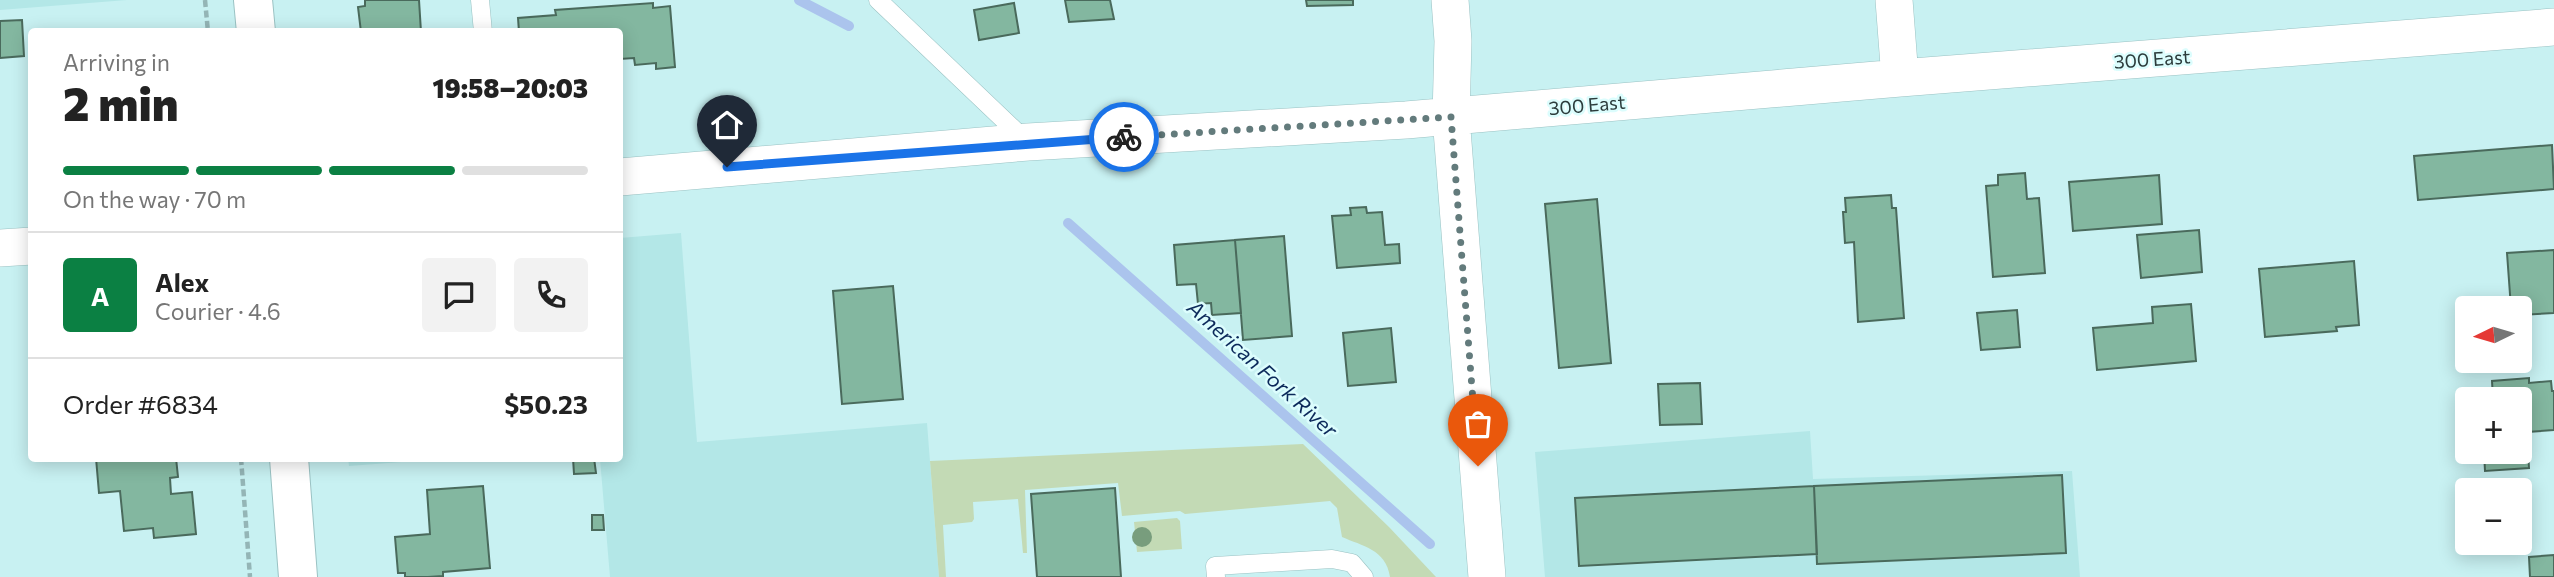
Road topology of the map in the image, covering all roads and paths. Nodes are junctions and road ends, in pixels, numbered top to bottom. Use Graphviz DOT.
graph roads {
  1 [pos="205,0"];
  2 [pos="253,0"];
  3 [pos="480,0"];
  4 [pos="878,0"];
  5 [pos="1450,0"];
  6 [pos="1894,0"];
  7 [pos="2554,27"];
  8 [pos="208,28"];
  9 [pos="256,28"];
  10 [pos="483,28"];
  11 [pos="1900,78"];
  12 [pos="1451,117"];
  13 [pos="1028,142"];
  14 [pos="623,177"];
  15 [pos="28,246"];
  16 [pos="0,248"];
  17 [pos="241,462"];
  18 [pos="289,462"];
  19 [pos="250,577"];
  20 [pos="298,577"];
  21 [pos="1216,577"];
  22 [pos="1364,577"];
  23 [pos="1486,577"];
  1 -- 8 [label="path"];
  2 -- 9 [label="street"];
  3 -- 10 [label="lane"];
  4 -- 13 [label="lane"];
  5 -- 12 [label="street"];
  6 -- 11 [label="street"];
  7 -- 11 [label="street, 300 East"];
  11 -- 12 [label="street, 300 East"];
  12 -- 13 [label="street, 300 East"];
  12 -- 23 [label="street"];
  13 -- 14 [label="street, 300 East"];
  15 -- 16 [label="street"];
  17 -- 19 [label="path"];
  18 -- 20 [label="street"];
  21 -- 22 [label="lane"];
}
